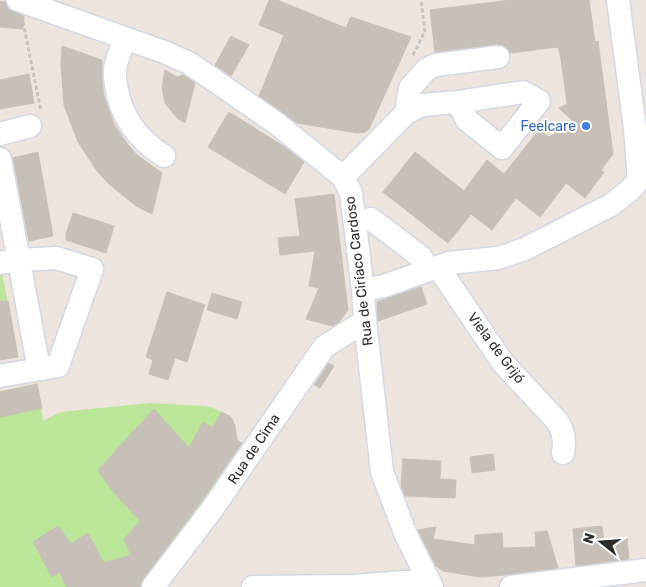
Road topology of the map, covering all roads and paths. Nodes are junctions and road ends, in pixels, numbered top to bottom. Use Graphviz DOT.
graph roads {
  1 [pos="421,0"];
  2 [pos="618,0"];
  3 [pos="20,7"];
  4 [pos="425,31"];
  5 [pos="125,38"];
  6 [pos="498,57"];
  7 [pos="458,102"];
  8 [pos="406,113"];
  9 [pos="30,126"];
  10 [pos="0,134"];
  11 [pos="164,156"];
  12 [pos="0,159"];
  13 [pos="343,177"];
  14 [pos="642,184"];
  15 [pos="371,219"];
  16 [pos="9,261"];
  17 [pos="433,268"];
  18 [pos="363,290"];
  19 [pos="365,321"];
  20 [pos="39,369"];
  21 [pos="0,376"];
  22 [pos="563,453"];
  23 [pos="633,577"];
  24 [pos="430,583"];
  25 [pos="153,587"];
  26 [pos="253,587"];
  27 [pos="511,587"];
  1 -- 4 [label="path"];
  2 -- 14 [label="street"];
  3 -- 5 [label="street, Rua de Ciríaco Cardoso"];
  3 -- 9 [label="path"];
  5 -- 11 [label="street"];
  5 -- 13 [label="street, Rua de Ciríaco Cardoso"];
  6 -- 8 [label="street"];
  7 -- 8 [label="street"];
  8 -- 13 [label="street"];
  9 -- 10 [label="street"];
  12 -- 16 [label="street"];
  13 -- 18 [label="street, Rua de Ciríaco Cardoso"];
  14 -- 17 [label="street"];
  15 -- 17 [label="street, Viela de Grijó"];
  16 -- 20 [label="street"];
  16 -- 20 [label="street"];
  17 -- 18 [label="street"];
  17 -- 22 [label="street, Viela de Grijó"];
  18 -- 19 [label="street, Rua de Ciríaco Cardoso"];
  19 -- 24 [label="street, Rua de Ciríaco Cardoso"];
  19 -- 25 [label="street, Rua de Cima"];
  20 -- 21 [label="street"];
  23 -- 27 [label="street"];
  24 -- 26 [label="street"];
}
